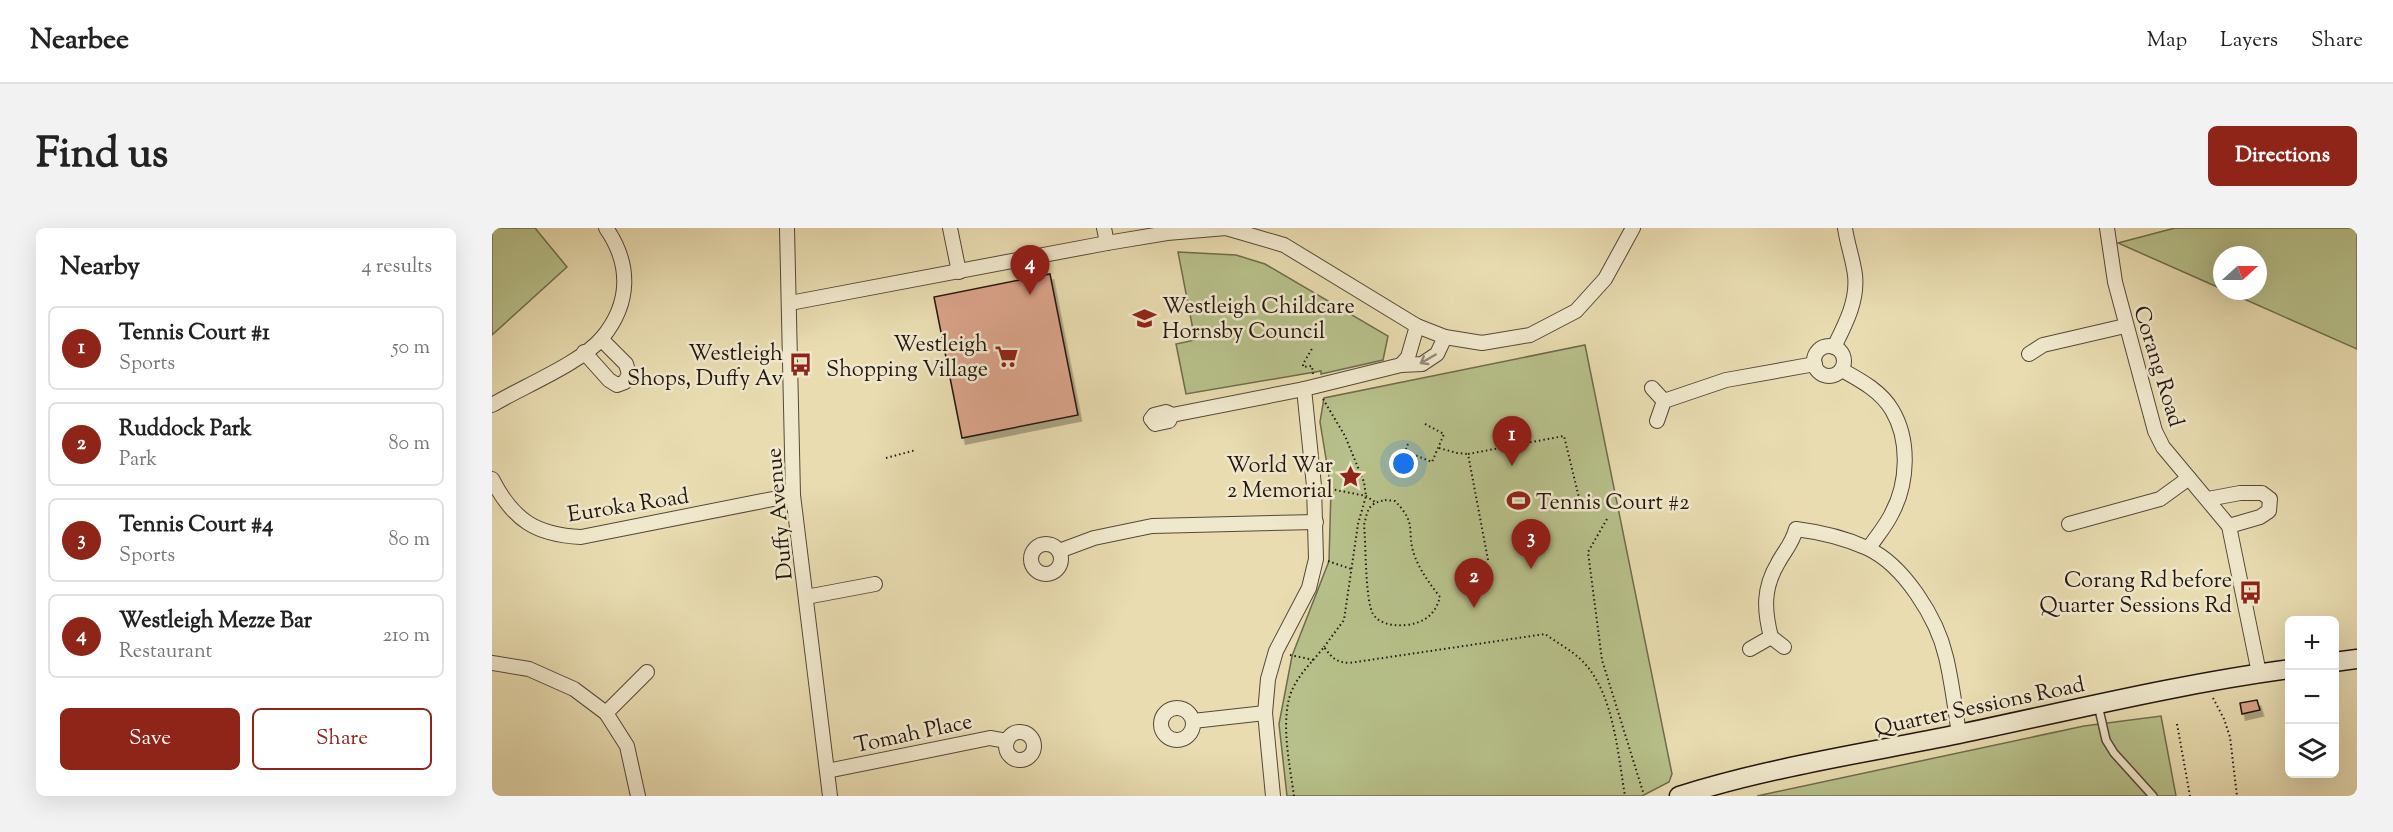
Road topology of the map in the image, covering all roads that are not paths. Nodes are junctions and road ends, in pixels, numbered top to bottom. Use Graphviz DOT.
graph roads {
  1 [pos="788,228"];
  2 [pos="950,228"];
  3 [pos="1104,228"];
  4 [pos="1226,228"];
  5 [pos="1633,228"];
  6 [pos="1844,228"];
  7 [pos="2107,228"];
  8 [pos="611,230"];
  9 [pos="1107,243"];
  10 [pos="959,272"];
  11 [pos="790,303"];
  12 [pos="1417,326"];
  13 [pos="2125,326"];
  14 [pos="1445,337"];
  15 [pos="601,339"];
  16 [pos="1834,347"];
  17 [pos="584,352"];
  18 [pos="2029,354"];
  19 [pos="1815,364"];
  20 [pos="1401,365"];
  21 [pos="1842,370"];
  22 [pos="1310,388"];
  23 [pos="1652,388"];
  24 [pos="1664,401"];
  25 [pos="492,405"];
  26 [pos="1172,415"];
  27 [pos="1657,421"];
  28 [pos="2188,478"];
  29 [pos="492,479"];
  30 [pos="793,495"];
  31 [pos="2208,499"];
  32 [pos="1316,522"];
  33 [pos="2068,524"];
  34 [pos="2229,526"];
  35 [pos="1869,549"];
  36 [pos="1059,551"];
  37 [pos="875,584"];
  38 [pos="806,597"];
  39 [pos="1771,637"];
  40 [pos="1784,647"];
  41 [pos="1750,649"];
  42 [pos="2357,659"];
  43 [pos="2339,661"];
  44 [pos="492,663"];
  45 [pos="2285,670"];
  46 [pos="647,672"];
  47 [pos="2259,673"];
  48 [pos="2098,705"];
  49 [pos="606,713"];
  50 [pos="1265,713"];
  51 [pos="1193,722"];
  52 [pos="1959,734"];
  53 [pos="1007,741"];
  54 [pos="827,771"];
  55 [pos="638,796"];
  56 [pos="830,796"];
  57 [pos="1273,796"];
  58 [pos="1679,796"];
  59 [pos="2153,796"];
  1 -- 11 [label="street, Duffy Avenue"];
  2 -- 10 [label="street"];
  3 -- 9 [label="street"];
  4 -- 9 [label="street"];
  4 -- 12 [label="street"];
  5 -- 14 [label="street"];
  6 -- 16 [label="street"];
  7 -- 13 [label="street, Corang Road"];
  8 -- 15 [label="street"];
  9 -- 10 [label="street"];
  10 -- 11 [label="street"];
  11 -- 30 [label="street, Duffy Avenue"];
  12 -- 14 [label="street"];
  12 -- 20 [label="street"];
  13 -- 18 [label="street"];
  13 -- 28 [label="street, Corang Road"];
  14 -- 20 [label="street, one-way"];
  15 -- 17 [label="street"];
  15 -- 17 [label="street"];
  16 -- 19 [label="street"];
  16 -- 21 [label="street"];
  17 -- 25 [label="street"];
  19 -- 21 [label="street"];
  19 -- 24 [label="street"];
  20 -- 22 [label="street"];
  21 -- 35 [label="street"];
  22 -- 26 [label="street"];
  22 -- 32 [label="street"];
  23 -- 24 [label="street"];
  24 -- 27 [label="street"];
  28 -- 31 [label="street, Corang Road"];
  28 -- 33 [label="street"];
  29 -- 30 [label="street, Euroka Road"];
  30 -- 38 [label="street, Duffy Avenue"];
  31 -- 34 [label="street, Corang Road"];
  31 -- 34 [label="street"];
  32 -- 36 [label="street"];
  32 -- 50 [label="street"];
  34 -- 47 [label="street, Corang Road"];
  35 -- 39 [label="street"];
  35 -- 52 [label="street"];
  37 -- 38 [label="street"];
  38 -- 54 [label="street, Duffy Avenue"];
  39 -- 40 [label="street"];
  39 -- 41 [label="street"];
  42 -- 43 [label="main road"];
  44 -- 49 [label="street"];
  45 -- 47 [label="main road, Quarter Sessions Road"];
  46 -- 49 [label="street"];
  47 -- 48 [label="main road, Quarter Sessions Road"];
  48 -- 52 [label="main road, Quarter Sessions Road"];
  48 -- 59 [label="lane"];
  49 -- 55 [label="street"];
  50 -- 51 [label="street"];
  50 -- 57 [label="street"];
  52 -- 58 [label="main road, Quarter Sessions Road"];
  53 -- 54 [label="street, Tomah Place"];
  54 -- 56 [label="street, Duffy Avenue"];
}
